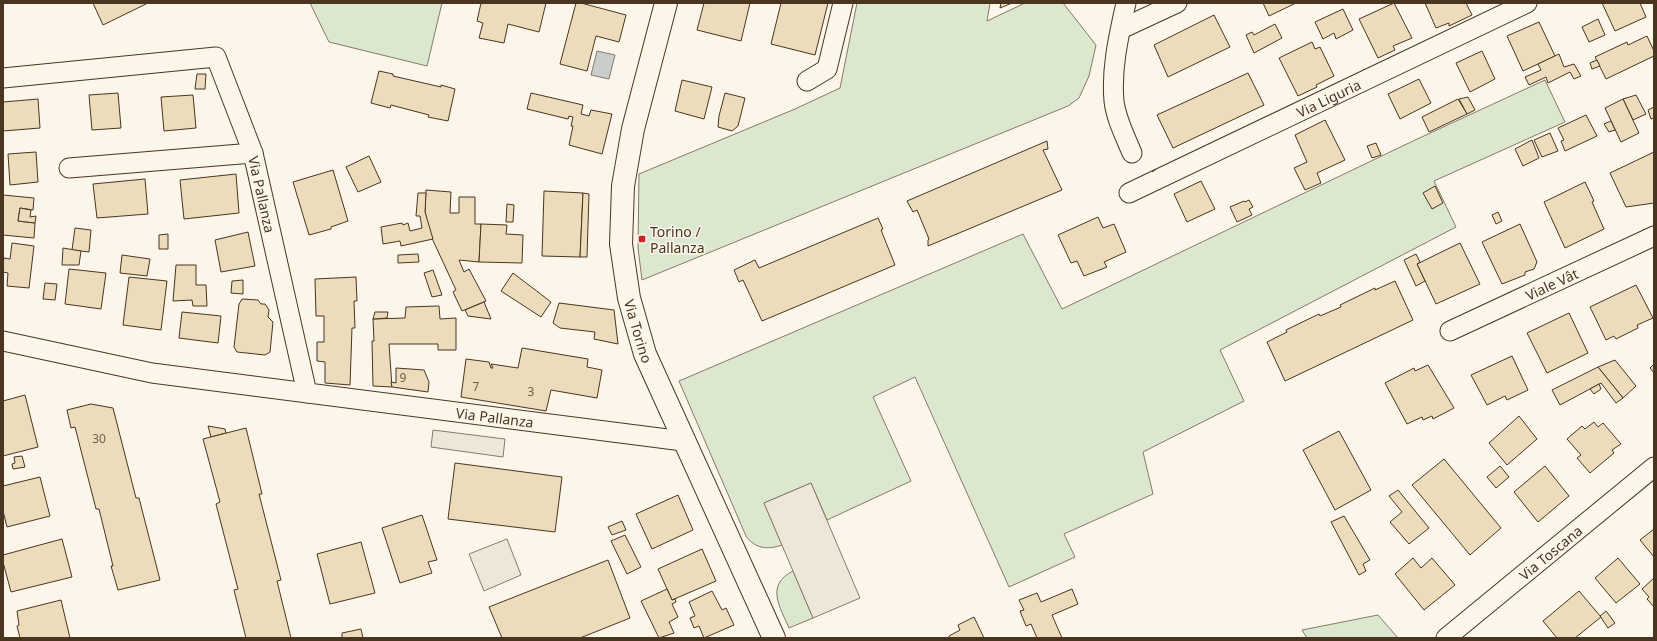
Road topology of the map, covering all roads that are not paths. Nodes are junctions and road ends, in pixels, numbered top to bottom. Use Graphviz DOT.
graph roads {
  1 [pos="666,3"];
  2 [pos="844,3"];
  3 [pos="1126,3"];
  4 [pos="1177,3"];
  5 [pos="1527,3"];
  6 [pos="1120,30"];
  7 [pos="3,78"];
  8 [pos="807,81"];
  9 [pos="253,153"];
  10 [pos="1132,153"];
  11 [pos="69,168"];
  12 [pos="1129,193"];
  13 [pos="1654,236"];
  14 [pos="1450,331"];
  15 [pos="3,341"];
  16 [pos="307,393"];
  17 [pos="683,441"];
  18 [pos="1654,467"];
  19 [pos="774,638"];
  20 [pos="1446,638"];
  1 -- 17 [label="main road, Via Torino"];
  2 -- 8 [label="street"];
  3 -- 6 [label="street"];
  4 -- 6 [label="street"];
  5 -- 12 [label="street, Via Liguria"];
  6 -- 10 [label="street"];
  7 -- 9 [label="street"];
  9 -- 11 [label="street, Via Pallanza"];
  9 -- 16 [label="street, Via Pallanza"];
  13 -- 14 [label="street, Viale Vât"];
  15 -- 16 [label="street, Via Pallanza"];
  16 -- 17 [label="street, Via Pallanza"];
  17 -- 19 [label="main road, Via Torino"];
  18 -- 20 [label="street, Via Toscana"];
}
